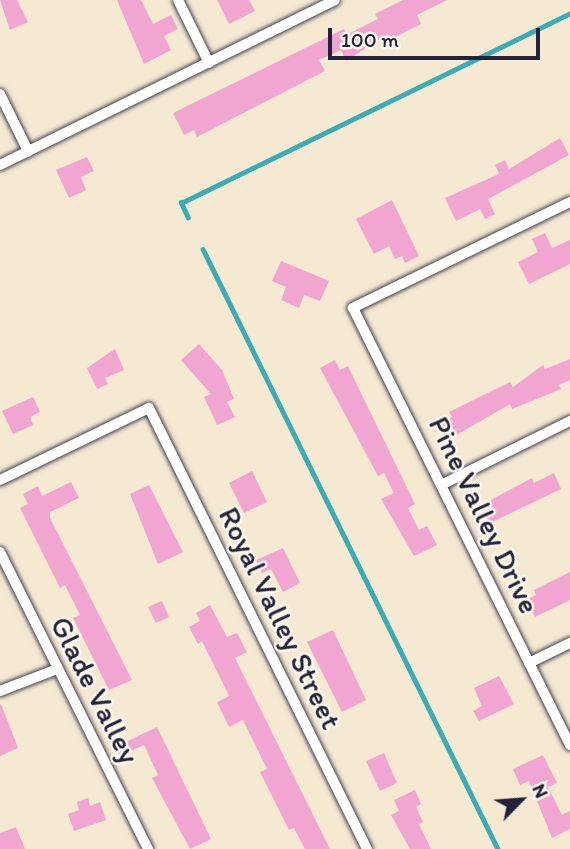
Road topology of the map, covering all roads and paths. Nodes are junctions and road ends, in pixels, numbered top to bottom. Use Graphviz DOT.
graph roads {
  1 [pos="178,0"];
  2 [pos="335,0"];
  3 [pos="209,63"];
  4 [pos="0,94"];
  5 [pos="28,151"];
  6 [pos="0,165"];
  7 [pos="570,202"];
  8 [pos="570,421"];
  9 [pos="0,480"];
  10 [pos="443,484"];
  11 [pos="0,552"];
  12 [pos="570,643"];
  13 [pos="530,663"];
  14 [pos="57,669"];
  15 [pos="0,691"];
  16 [pos="570,745"];
  17 [pos="146,848"];
  18 [pos="366,849"];
  1 -- 3 [label="street"];
  2 -- 3 [label="street"];
  3 -- 5 [label="street"];
  4 -- 5 [label="street"];
  5 -- 6 [label="street"];
  7 -- 10 [label="street, Pine Valley Drive"];
  8 -- 10 [label="street"];
  9 -- 18 [label="street, Royal Valley Street"];
  10 -- 13 [label="street, Pine Valley Drive"];
  11 -- 14 [label="street, Glade Valley"];
  12 -- 13 [label="street"];
  13 -- 16 [label="street, Pine Valley Drive"];
  14 -- 15 [label="street"];
  14 -- 17 [label="street, Glade Valley"];
}
